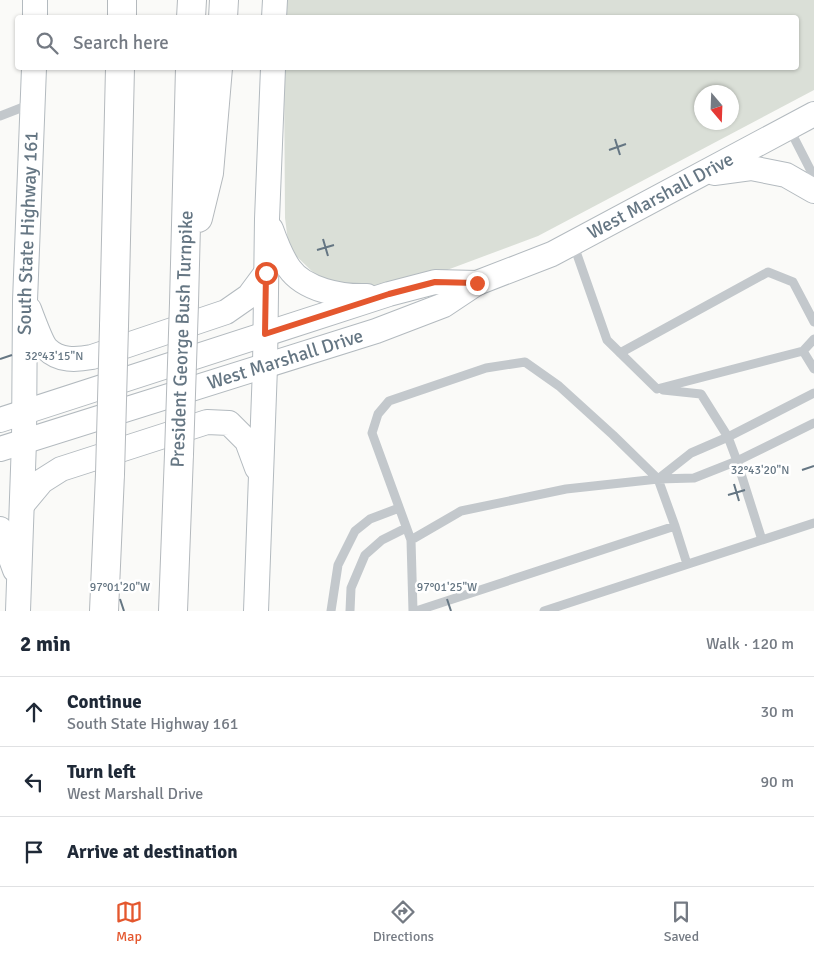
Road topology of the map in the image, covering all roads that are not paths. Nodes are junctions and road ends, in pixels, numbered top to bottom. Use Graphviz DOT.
graph roads {
  1 [pos="35,0"];
  2 [pos="122,0"];
  3 [pos="192,0"];
  4 [pos="224,0"];
  5 [pos="275,0"];
  6 [pos="35,15"];
  7 [pos="122,15"];
  8 [pos="192,15"];
  9 [pos="223,15"];
  10 [pos="274,15"];
  11 [pos="34,70"];
  12 [pos="120,70"];
  13 [pos="190,70"];
  14 [pos="218,70"];
  15 [pos="273,70"];
  16 [pos="33,103"];
  17 [pos="814,114"];
  18 [pos="0,116"];
  19 [pos="788,127"];
  20 [pos="697,175"];
  21 [pos="814,177"];
  22 [pos="814,191"];
  23 [pos="267,219"];
  24 [pos="572,243"];
  25 [pos="266,273"];
  26 [pos="477,283"];
  27 [pos="184,292"];
  28 [pos="389,294"];
  29 [pos="25,301"];
  30 [pos="814,322"];
  31 [pos="265,334"];
  32 [pos="814,339"];
  33 [pos="803,351"];
  34 [pos="620,352"];
  35 [pos="265,366"];
  36 [pos="814,369"];
  37 [pos="657,389"];
  38 [pos="814,393"];
  39 [pos="25,411"];
  40 [pos="0,420"];
  41 [pos="814,422"];
  42 [pos="728,437"];
  43 [pos="24,442"];
  44 [pos="0,449"];
  45 [pos="737,461"];
  46 [pos="260,476"];
  47 [pos="658,479"];
  48 [pos="22,505"];
  49 [pos="399,508"];
  50 [pos="814,523"];
  51 [pos="676,526"];
  52 [pos="406,528"];
  53 [pos="0,529"];
  54 [pos="411,540"];
  55 [pos="762,540"];
  56 [pos="687,564"];
  57 [pos="19,581"];
  58 [pos="18,611"];
  59 [pos="104,611"];
  60 [pos="173,611"];
  61 [pos="256,611"];
  62 [pos="331,611"];
  63 [pos="350,611"];
  64 [pos="415,611"];
  65 [pos="544,611"];
  1 -- 6 [label="main road"];
  2 -- 7 [label="highway"];
  3 -- 8 [label="highway"];
  4 -- 9 [label="highway"];
  5 -- 10 [label="main road"];
  11 -- 16 [label="main road, South State Highway 161"];
  12 -- 59 [label="highway, bridge"];
  13 -- 27 [label="highway, President George Bush Turnpike"];
  14 -- 27 [label="highway"];
  15 -- 23 [label="main road"];
  16 -- 18 [label="lane"];
  16 -- 29 [label="main road, South State Highway 161"];
  17 -- 19 [label="main road, West Marshall Drive"];
  19 -- 20 [label="main road, West Marshall Drive"];
  19 -- 21 [label="lane"];
  20 -- 22 [label="main road"];
  20 -- 24 [label="main road, West Marshall Drive"];
  23 -- 25 [label="main road"];
  23 -- 28 [label="main road"];
  24 -- 26 [label="main road, West Marshall Drive"];
  24 -- 34 [label="lane"];
  25 -- 29 [label="main road"];
  25 -- 31 [label="main road"];
  26 -- 28 [label="main road, West Marshall Drive"];
  26 -- 35 [label="main road, West Marshall Drive"];
  27 -- 60 [label="highway, President George Bush Turnpike, bridge"];
  28 -- 31 [label="main road, West Marshall Drive"];
  29 -- 39 [label="main road, South State Highway 161"];
  30 -- 34 [label="lane"];
  31 -- 35 [label="main road"];
  31 -- 39 [label="main road, West Marshall Drive"];
  32 -- 33 [label="lane"];
  33 -- 36 [label="lane"];
  33 -- 37 [label="lane"];
  34 -- 37 [label="lane"];
  35 -- 43 [label="main road, West Marshall Drive"];
  35 -- 46 [label="main road"];
  37 -- 42 [label="lane"];
  38 -- 42 [label="lane"];
  39 -- 40 [label="main road, West Marshall Drive"];
  39 -- 43 [label="main road, South State Highway 161"];
  41 -- 45 [label="lane"];
  42 -- 45 [label="lane"];
  42 -- 47 [label="lane"];
  43 -- 44 [label="main road, West Marshall Drive"];
  43 -- 48 [label="main road, South State Highway 161"];
  45 -- 47 [label="lane"];
  45 -- 55 [label="lane"];
  46 -- 48 [label="main road"];
  46 -- 61 [label="main road"];
  47 -- 49 [label="lane"];
  47 -- 51 [label="lane"];
  47 -- 54 [label="lane"];
  48 -- 57 [label="main road, South State Highway 161"];
  49 -- 52 [label="lane"];
  49 -- 62 [label="lane"];
  50 -- 55 [label="lane"];
  51 -- 56 [label="lane"];
  51 -- 64 [label="lane"];
  52 -- 54 [label="lane"];
  52 -- 63 [label="lane"];
  53 -- 57 [label="main road"];
  54 -- 64 [label="lane"];
  55 -- 56 [label="lane"];
  56 -- 65 [label="lane"];
  57 -- 58 [label="main road, South State Highway 161"];
}
